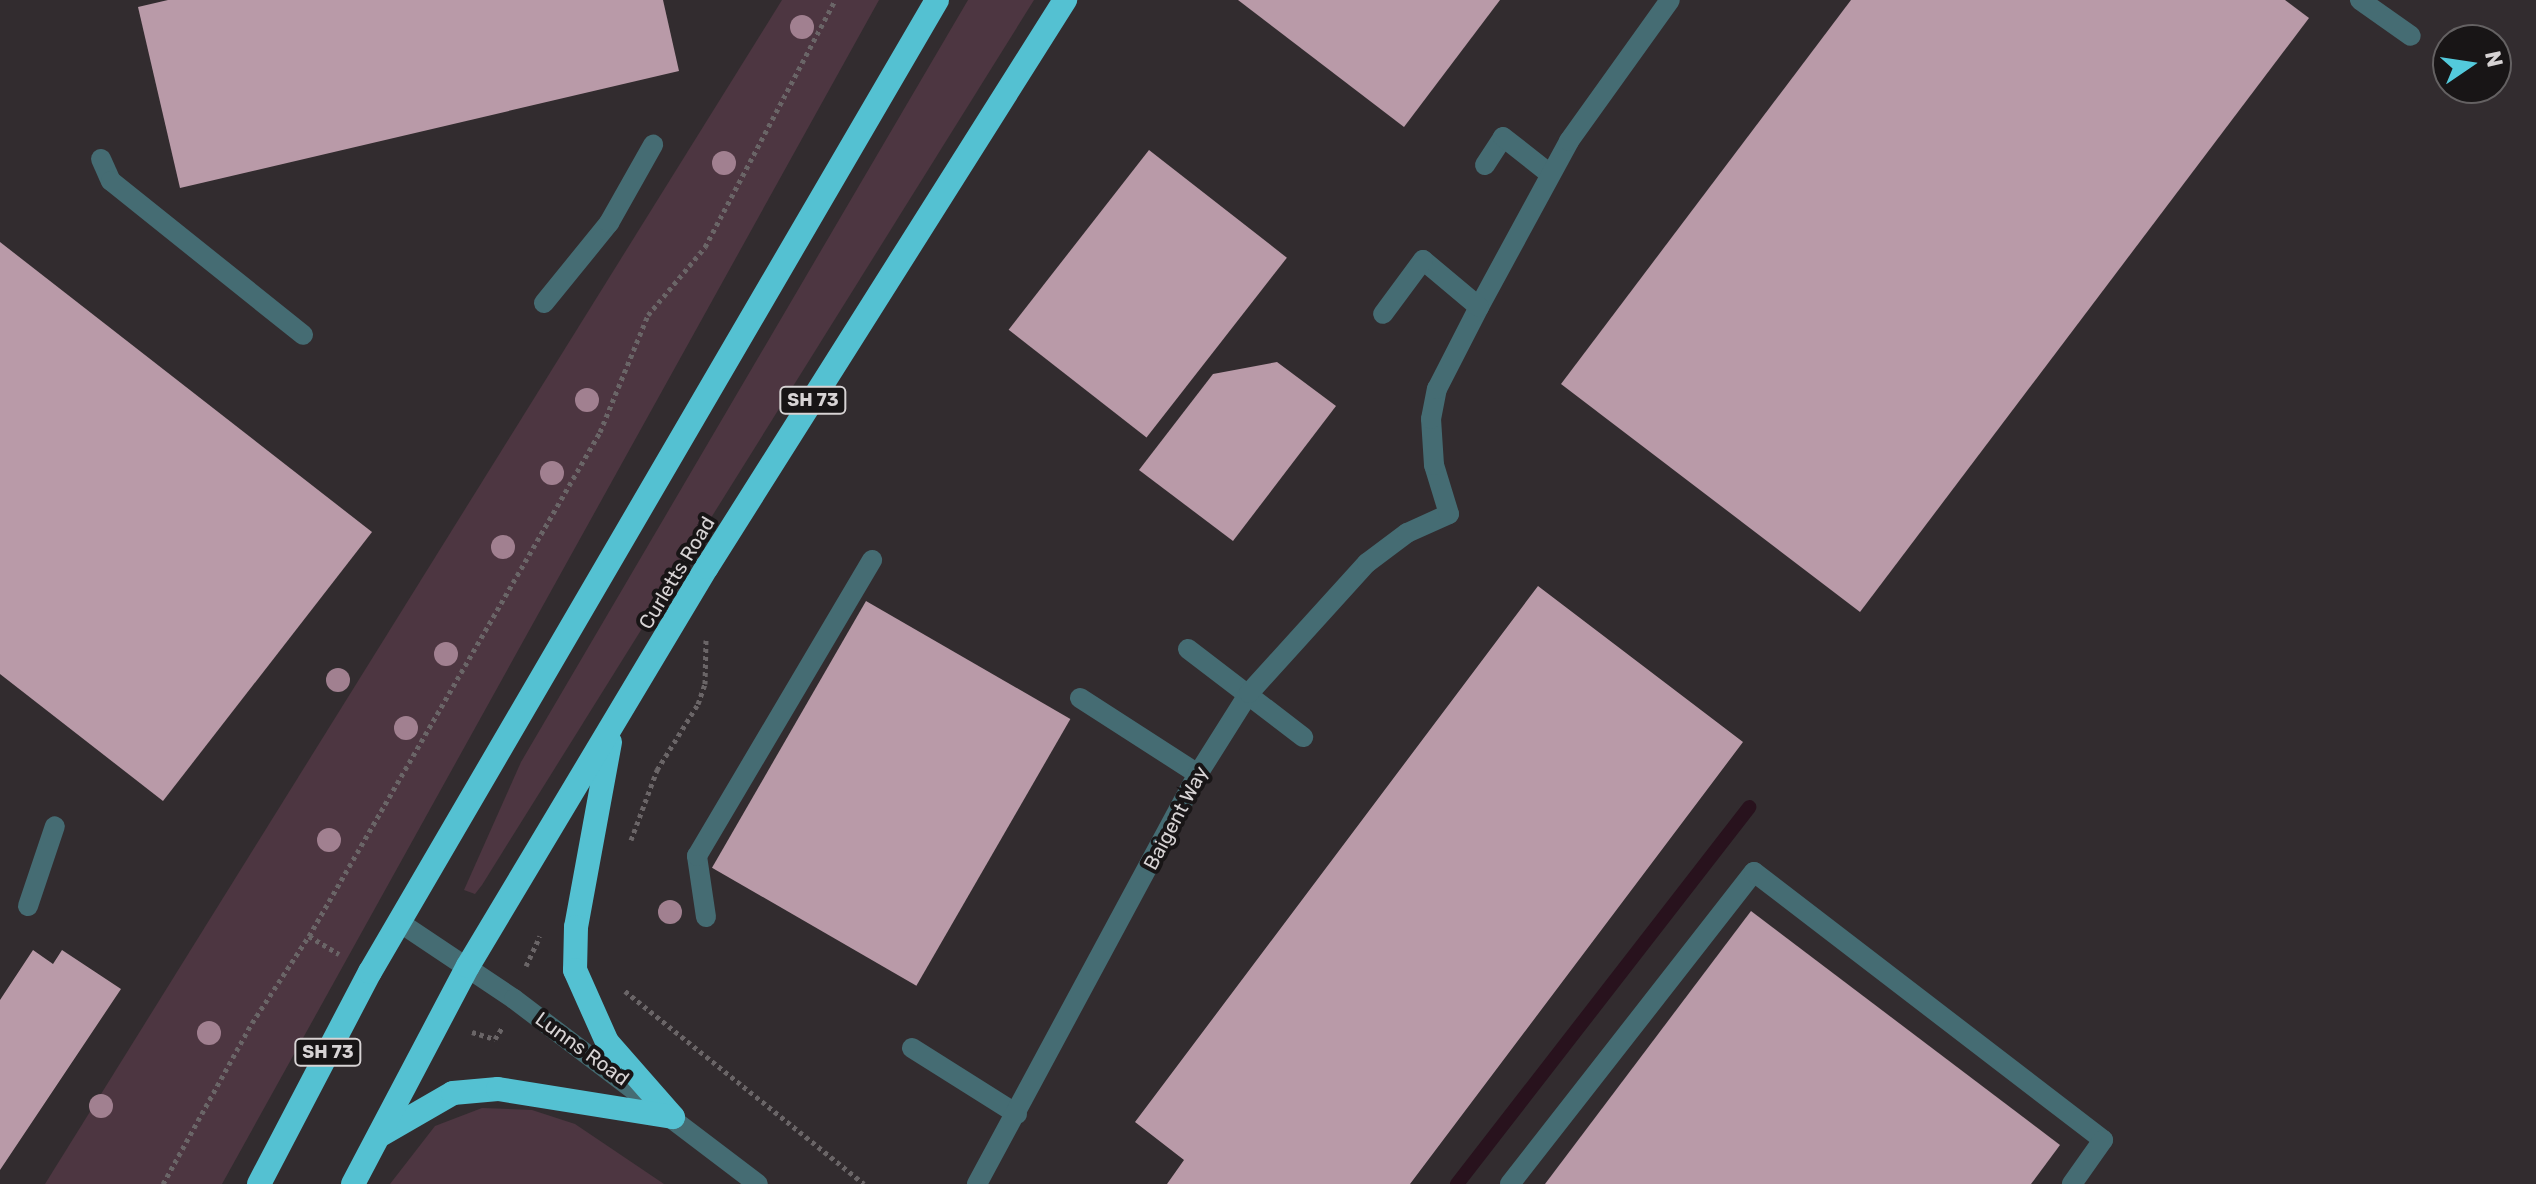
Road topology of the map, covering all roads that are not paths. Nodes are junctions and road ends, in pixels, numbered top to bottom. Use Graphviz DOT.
graph roads {
  1 [pos="937,0"];
  2 [pos="1065,0"];
  3 [pos="1670,0"];
  4 [pos="2360,0"];
  5 [pos="2411,36"];
  6 [pos="653,145"];
  7 [pos="101,159"];
  8 [pos="1485,165"];
  9 [pos="1550,174"];
  10 [pos="544,303"];
  11 [pos="1479,307"];
  12 [pos="1383,314"];
  13 [pos="303,335"];
  14 [pos="872,560"];
  15 [pos="1188,649"];
  16 [pos="1249,693"];
  17 [pos="1080,698"];
  18 [pos="613,726"];
  19 [pos="1303,737"];
  20 [pos="1198,774"];
  21 [pos="55,826"];
  22 [pos="28,906"];
  23 [pos="706,917"];
  24 [pos="399,922"];
  25 [pos="468,966"];
  26 [pos="912,1048"];
  27 [pos="1017,1114"];
  28 [pos="673,1117"];
  29 [pos="378,1137"];
  30 [pos="259,1184"];
  31 [pos="353,1184"];
  32 [pos="758,1184"];
  33 [pos="977,1184"];
  34 [pos="1510,1184"];
  35 [pos="2072,1184"];
  1 -- 24 [label="highway, SH 73"];
  2 -- 18 [label="highway, Curletts Road / SH 73"];
  3 -- 9 [label="street"];
  4 -- 5 [label="street"];
  6 -- 10 [label="street"];
  7 -- 13 [label="street"];
  8 -- 9 [label="street"];
  9 -- 11 [label="street"];
  11 -- 12 [label="street"];
  11 -- 16 [label="street, Baigent Way"];
  14 -- 23 [label="street"];
  15 -- 16 [label="street"];
  16 -- 19 [label="street"];
  16 -- 20 [label="street, Baigent Way"];
  17 -- 20 [label="street"];
  18 -- 25 [label="highway, Curletts Road / SH 73"];
  18 -- 28 [label="highway"];
  20 -- 27 [label="street, Baigent Way"];
  21 -- 22 [label="street"];
  24 -- 25 [label="street, Lunns Road"];
  24 -- 30 [label="highway, SH 73"];
  25 -- 28 [label="street, Lunns Road"];
  25 -- 29 [label="highway, Curletts Road / SH 73"];
  26 -- 27 [label="street"];
  27 -- 33 [label="street, Baigent Way"];
  28 -- 29 [label="highway"];
  28 -- 32 [label="street, Lunns Road"];
  29 -- 31 [label="highway, Curletts Road / SH 73"];
  34 -- 35 [label="street"];
}
